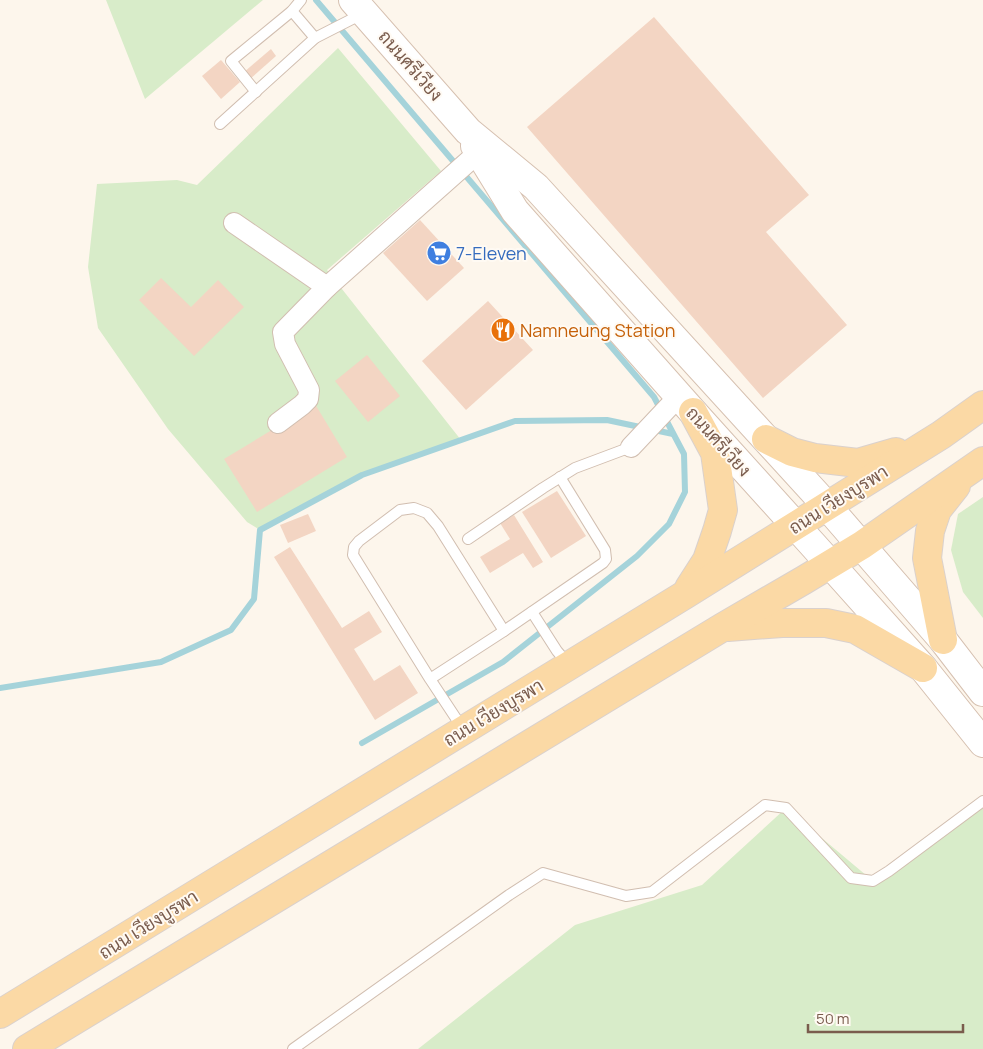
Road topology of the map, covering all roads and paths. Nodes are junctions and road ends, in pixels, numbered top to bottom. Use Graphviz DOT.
graph roads {
  1 [pos="300,1"];
  2 [pos="292,11"];
  3 [pos="355,11"];
  4 [pos="315,38"];
  5 [pos="256,92"];
  6 [pos="220,124"];
  7 [pos="470,150"];
  8 [pos="234,223"];
  9 [pos="327,287"];
  10 [pos="680,405"];
  11 [pos="983,405"];
  12 [pos="278,424"];
  13 [pos="942,434"];
  14 [pos="766,439"];
  15 [pos="631,447"];
  16 [pos="978,465"];
  17 [pos="560,477"];
  18 [pos="827,506"];
  19 [pos="796,526"];
  20 [pos="468,538"];
  21 [pos="862,544"];
  22 [pos="830,564"];
  23 [pos="686,594"];
  24 [pos="535,616"];
  25 [pos="723,627"];
  26 [pos="504,631"];
  27 [pos="944,640"];
  28 [pos="563,658"];
  29 [pos="923,668"];
  30 [pos="432,683"];
  31 [pos="983,692"];
  32 [pos="457,721"];
  33 [pos="983,743"];
  34 [pos="983,801"];
  35 [pos="0,1014"];
  36 [pos="26,1049"];
  37 [pos="293,1049"];
  1 -- 2 [label="lane"];
  2 -- 4 [label="lane"];
  2 -- 5 [label="lane"];
  3 -- 4 [label="lane"];
  3 -- 7 [label="main road, ถนนศรีเวียง"];
  4 -- 5 [label="lane"];
  5 -- 6 [label="lane"];
  7 -- 9 [label="street"];
  7 -- 10 [label="main road, ถนนศรีเวียง"];
  7 -- 14 [label="main road, ถนนศรีเวียง"];
  8 -- 9 [label="street"];
  9 -- 12 [label="street"];
  10 -- 15 [label="street"];
  10 -- 19 [label="main road, ถนนศรีเวียง"];
  10 -- 23 [label="main road"];
  11 -- 13 [label="main road, ถนน เวียงบูรพา"];
  13 -- 14 [label="main road"];
  13 -- 18 [label="main road, ถนน เวียงบูรพา"];
  14 -- 18 [label="main road, ถนนศรีเวียง"];
  15 -- 17 [label="lane"];
  16 -- 21 [label="main road"];
  16 -- 27 [label="main road"];
  17 -- 20 [label="lane"];
  17 -- 24 [label="lane"];
  18 -- 19 [label="main road, ถนน เวียงบูรพา"];
  18 -- 21 [label="main road, ถนนศรีเวียง"];
  19 -- 22 [label="main road, ถนนศรีเวียง"];
  19 -- 23 [label="main road, ถนน เวียงบูรพา"];
  21 -- 22 [label="main road"];
  21 -- 27 [label="main road, ถนนศรีเวียง"];
  22 -- 25 [label="main road"];
  22 -- 29 [label="main road, ถนนศรีเวียง"];
  23 -- 28 [label="main road, ถนน เวียงบูรพา"];
  24 -- 26 [label="lane"];
  24 -- 28 [label="lane"];
  25 -- 29 [label="main road"];
  25 -- 36 [label="main road"];
  26 -- 30 [label="lane"];
  26 -- 30 [label="lane"];
  27 -- 31 [label="main road, ถนนศรีเวียง"];
  28 -- 32 [label="main road, ถนน เวียงบูรพา"];
  29 -- 33 [label="main road, ถนนศรีเวียง"];
  30 -- 32 [label="lane"];
  32 -- 35 [label="main road, ถนน เวียงบูรพา"];
  34 -- 37 [label="lane"];
}
